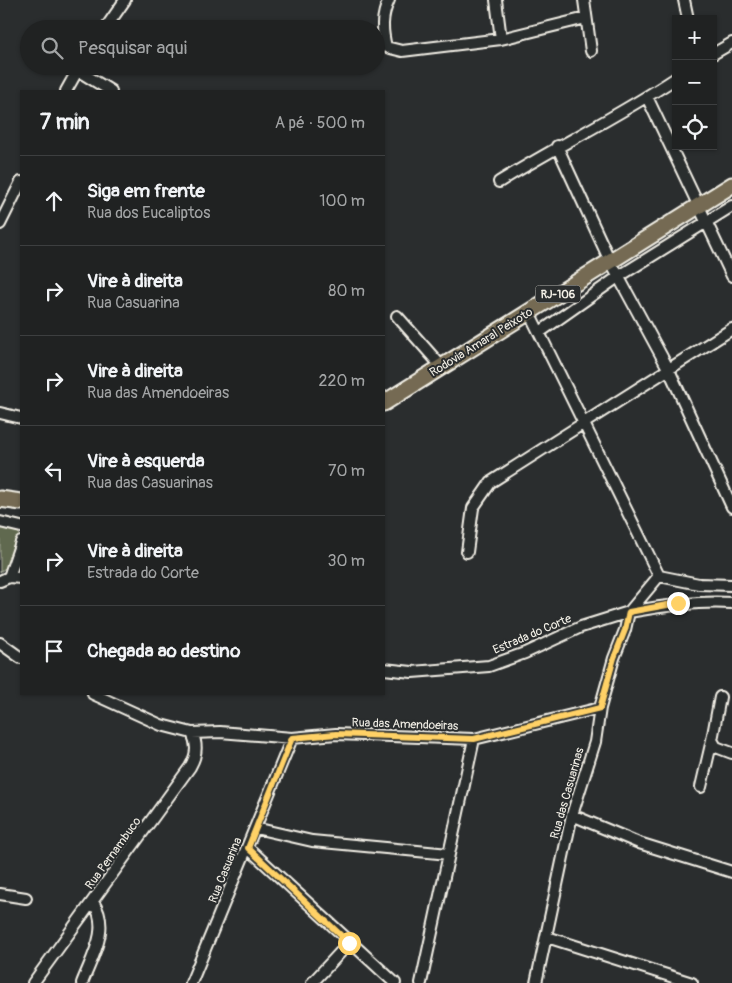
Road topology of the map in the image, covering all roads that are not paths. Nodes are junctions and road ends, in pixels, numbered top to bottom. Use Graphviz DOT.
graph roads {
  1 [pos="125,0"];
  2 [pos="389,0"];
  3 [pos="496,0"];
  4 [pos="584,0"];
  5 [pos="684,0"];
  6 [pos="687,15"];
  7 [pos="586,18"];
  8 [pos="111,20"];
  9 [pos="382,20"];
  10 [pos="501,39"];
  11 [pos="385,40"];
  12 [pos="732,43"];
  13 [pos="591,51"];
  14 [pos="717,52"];
  15 [pos="74,75"];
  16 [pos="88,75"];
  17 [pos="672,81"];
  18 [pos="67,90"];
  19 [pos="110,90"];
  20 [pos="648,97"];
  21 [pos="557,146"];
  22 [pos="499,182"];
  23 [pos="20,184"];
  24 [pos="732,186"];
  25 [pos="700,206"];
  26 [pos="732,206"];
  27 [pos="707,220"];
  28 [pos="0,224"];
  29 [pos="610,261"];
  30 [pos="732,276"];
  31 [pos="618,277"];
  32 [pos="529,312"];
  33 [pos="397,316"];
  34 [pos="732,329"];
  35 [pos="540,332"];
  36 [pos="442,367"];
  37 [pos="670,370"];
  38 [pos="385,403"];
  39 [pos="0,413"];
  40 [pos="20,418"];
  41 [pos="583,422"];
  42 [pos="0,499"];
  43 [pos="20,502"];
  44 [pos="732,508"];
  45 [pos="0,522"];
  46 [pos="20,527"];
  47 [pos="20,544"];
  48 [pos="467,552"];
  49 [pos="660,576"];
  50 [pos="20,578"];
  51 [pos="5,579"];
  52 [pos="732,585"];
  53 [pos="732,603"];
  54 [pos="629,612"];
  55 [pos="0,643"];
  56 [pos="20,657"];
  57 [pos="385,669"];
  58 [pos="95,695"];
  59 [pos="720,697"];
  60 [pos="600,708"];
  61 [pos="192,733"];
  62 [pos="292,738"];
  63 [pos="474,739"];
  64 [pos="712,740"];
  65 [pos="732,753"];
  66 [pos="701,787"];
  67 [pos="572,816"];
  68 [pos="255,828"];
  69 [pos="248,848"];
  70 [pos="449,854"];
  71 [pos="732,872"];
  72 [pos="0,894"];
  73 [pos="26,898"];
  74 [pos="93,902"];
  75 [pos="547,938"];
  76 [pos="349,943"];
  77 [pos="33,983"];
  78 [pos="82,983"];
  79 [pos="191,983"];
  80 [pos="312,983"];
  81 [pos="395,983"];
  82 [pos="421,983"];
  83 [pos="536,983"];
  84 [pos="692,983"];
  1 -- 8 [label="street"];
  2 -- 9 [label="street"];
  3 -- 10 [label="street"];
  4 -- 7 [label="street"];
  5 -- 6 [label="street"];
  7 -- 10 [label="street"];
  7 -- 13 [label="street"];
  10 -- 11 [label="street"];
  12 -- 14 [label="street"];
  15 -- 18 [label="street"];
  16 -- 19 [label="street"];
  17 -- 20 [label="street"];
  20 -- 21 [label="street"];
  20 -- 25 [label="street"];
  21 -- 22 [label="street"];
  21 -- 29 [label="street"];
  23 -- 28 [label="street"];
  24 -- 25 [label="highway, Rodovia Amaral Peixoto / RJ-106"];
  25 -- 27 [label="street"];
  25 -- 29 [label="highway, Rodovia Amaral Peixoto / RJ-106"];
  26 -- 27 [label="street"];
  27 -- 30 [label="street"];
  27 -- 31 [label="street"];
  29 -- 31 [label="street"];
  29 -- 32 [label="highway, Rodovia Amaral Peixoto / RJ-106"];
  31 -- 35 [label="street"];
  31 -- 37 [label="street"];
  32 -- 35 [label="street"];
  32 -- 36 [label="highway, Rodovia Amaral Peixoto / RJ-106"];
  33 -- 36 [label="street"];
  34 -- 37 [label="street"];
  35 -- 41 [label="street"];
  36 -- 38 [label="highway, Rodovia Amaral Peixoto / RJ-106"];
  37 -- 41 [label="street"];
  37 -- 44 [label="street"];
  39 -- 40 [label="street"];
  41 -- 48 [label="street"];
  41 -- 49 [label="street"];
  42 -- 43 [label="highway"];
  45 -- 46 [label="street"];
  47 -- 51 [label="street"];
  49 -- 52 [label="street"];
  49 -- 54 [label="street"];
  50 -- 51 [label="street"];
  53 -- 54 [label="street, Estrada do Corte"];
  54 -- 57 [label="street, Estrada do Corte"];
  54 -- 60 [label="street, Rua das Casuarinas"];
  55 -- 56 [label="street"];
  58 -- 61 [label="street, Rua das Amendoeiras"];
  59 -- 64 [label="street"];
  60 -- 63 [label="street, Rua das Amendoeiras"];
  60 -- 67 [label="street, Rua das Casuarinas"];
  61 -- 62 [label="street, Rua das Amendoeiras"];
  61 -- 74 [label="street, Rua Pernambuco"];
  62 -- 63 [label="street, Rua das Amendoeiras"];
  62 -- 68 [label="street, Rua Casuarina"];
  63 -- 70 [label="street"];
  64 -- 65 [label="street"];
  64 -- 66 [label="street"];
  67 -- 71 [label="street"];
  67 -- 75 [label="street, Rua das Casuarinas"];
  68 -- 69 [label="street, Rua Casuarina"];
  68 -- 70 [label="street"];
  69 -- 76 [label="street"];
  69 -- 79 [label="street, Rua Casuarina"];
  70 -- 82 [label="street"];
  72 -- 73 [label="street"];
  74 -- 77 [label="street, Rua Pernambuco"];
  74 -- 78 [label="street"];
  75 -- 83 [label="street, Rua das Casuarinas"];
  75 -- 84 [label="street"];
  76 -- 80 [label="street"];
  76 -- 81 [label="street"];
}
